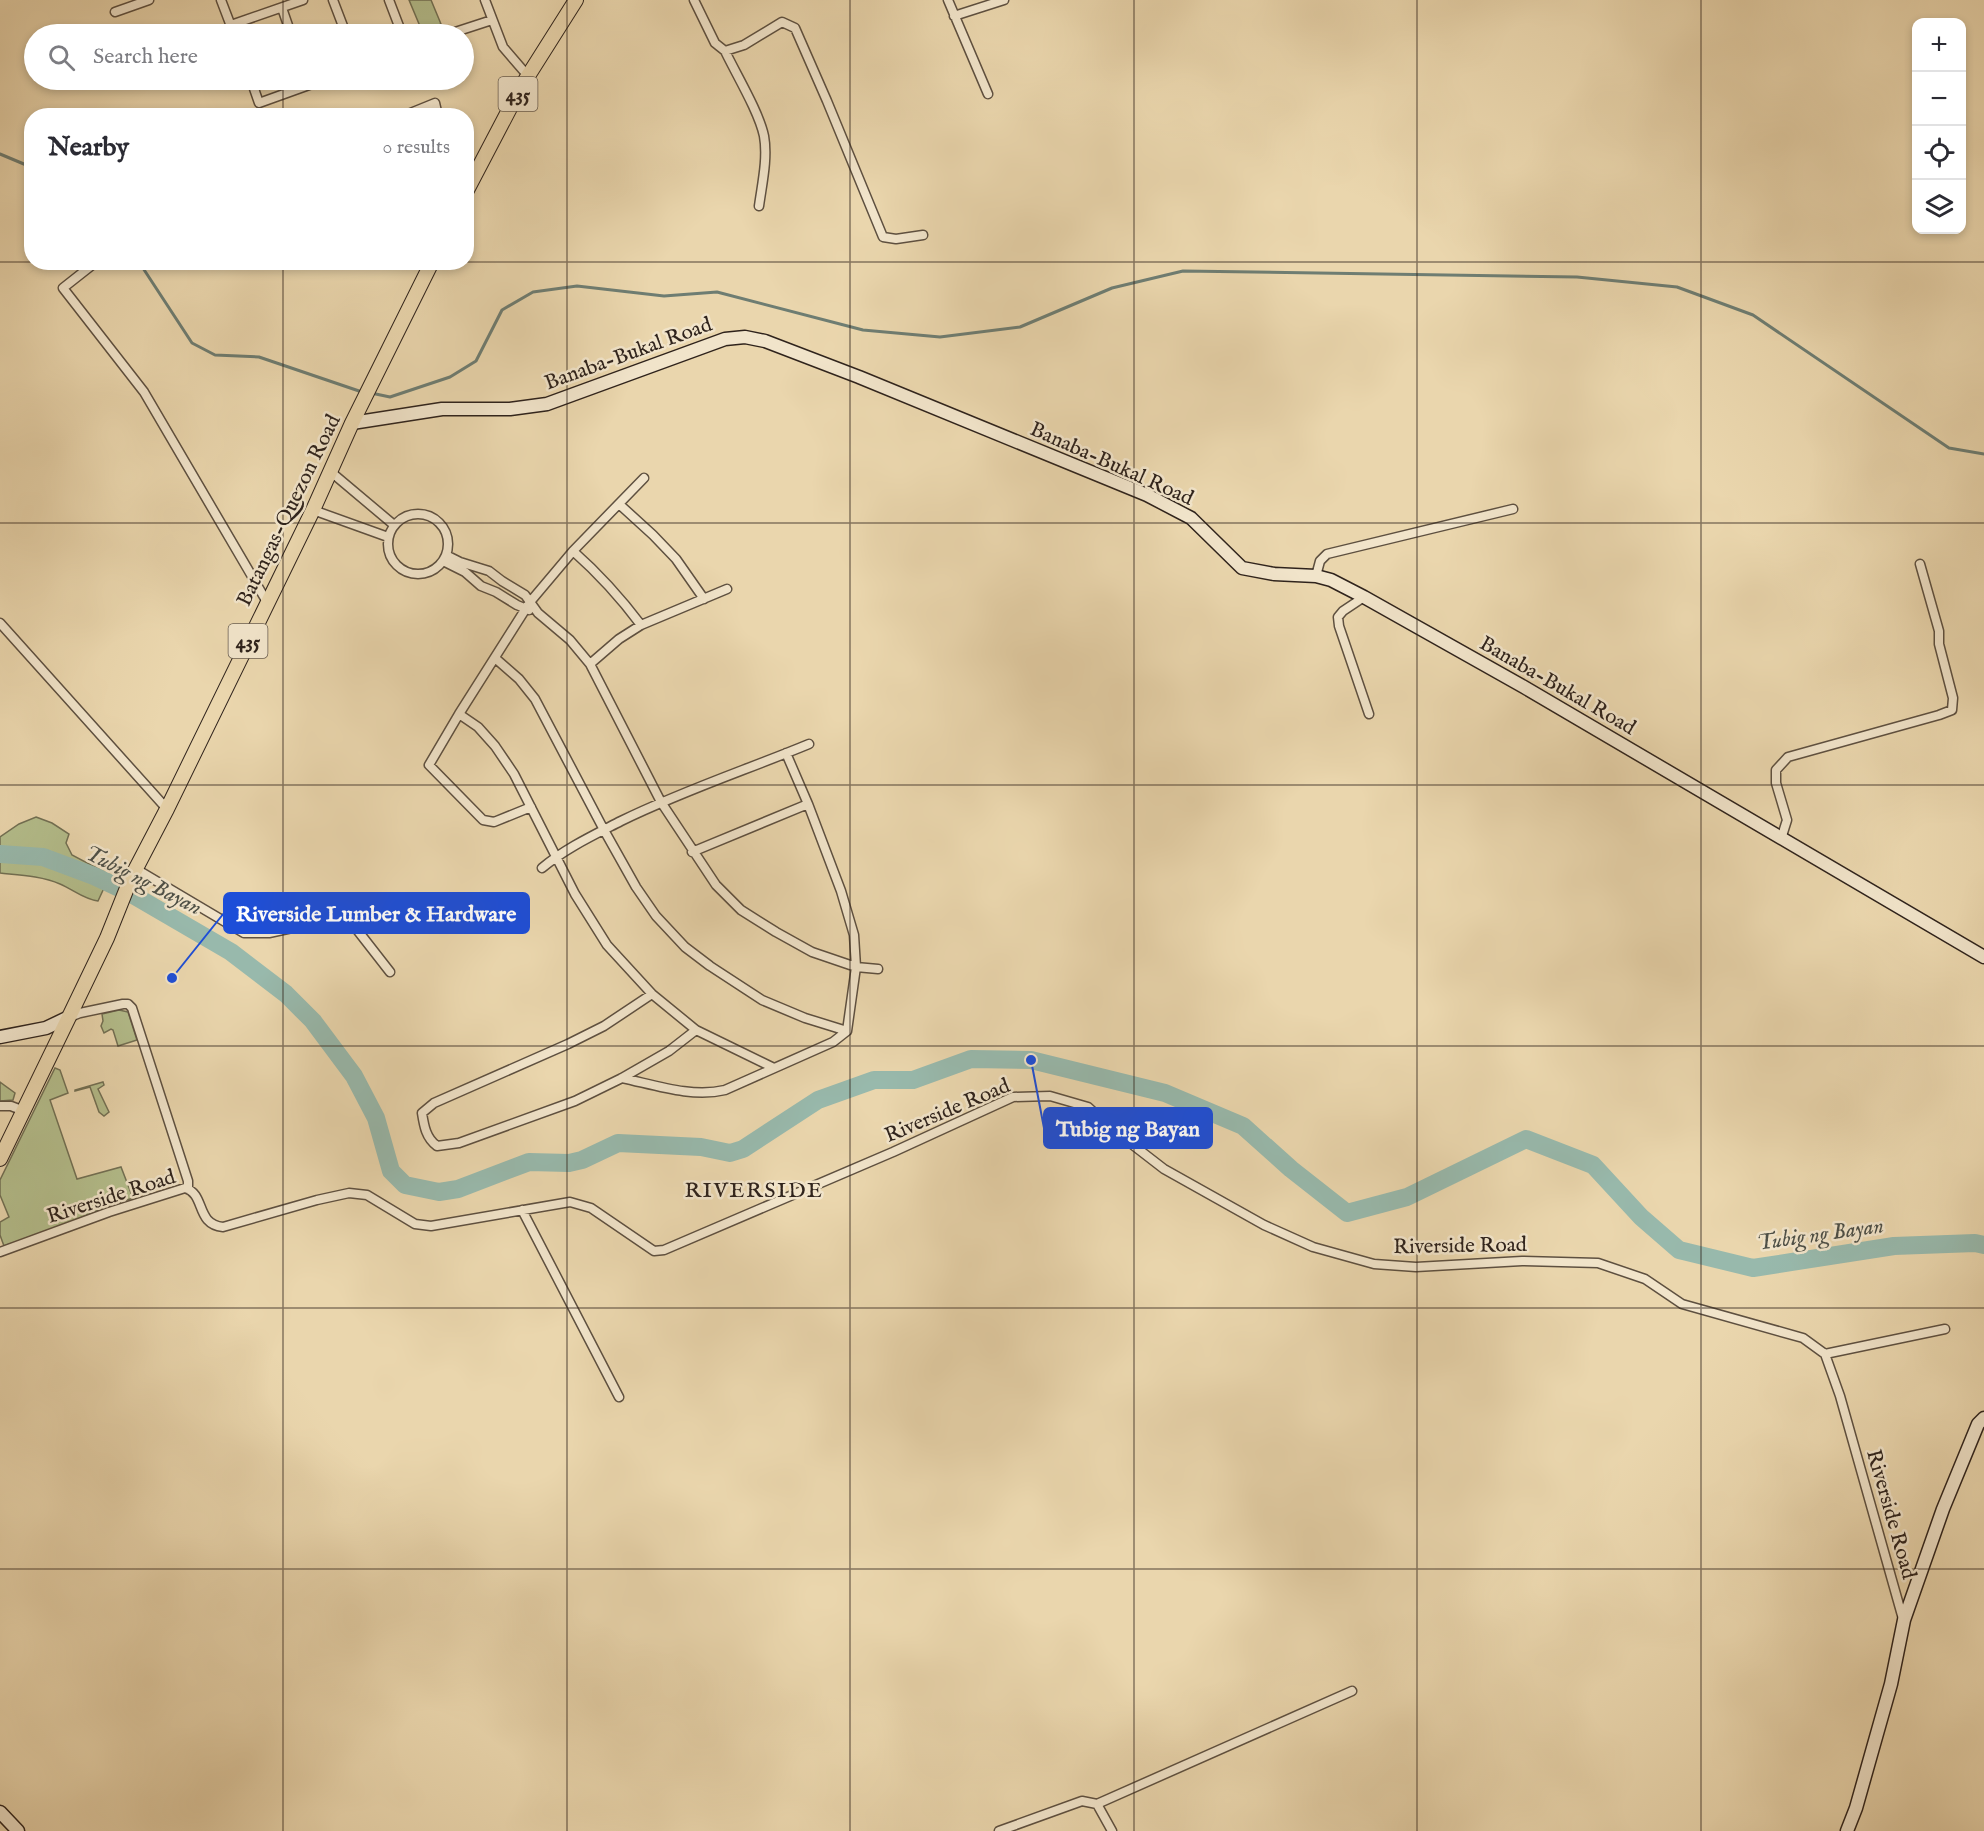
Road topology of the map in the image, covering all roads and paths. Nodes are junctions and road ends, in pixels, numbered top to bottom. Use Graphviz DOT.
graph roads {
  1 [pos="149,0"];
  2 [pos="221,0"];
  3 [pos="303,0"];
  4 [pos="333,0"];
  5 [pos="389,0"];
  6 [pos="485,0"];
  7 [pos="576,0"];
  8 [pos="694,0"];
  9 [pos="948,0"];
  10 [pos="1004,0"];
  11 [pos="282,8"];
  12 [pos="115,12"];
  13 [pos="954,16"];
  14 [pos="492,20"];
  15 [pos="231,24"];
  16 [pos="234,24"];
  17 [pos="288,24"];
  18 [pos="342,24"];
  19 [pos="398,24"];
  20 [pos="474,26"];
  21 [pos="725,51"];
  22 [pos="528,76"];
  23 [pos="254,90"];
  24 [pos="289,90"];
  25 [pos="988,94"];
  26 [pos="423,108"];
  27 [pos="436,108"];
  28 [pos="474,171"];
  29 [pos="759,206"];
  30 [pos="923,235"];
  31 [pos="86,270"];
  32 [pos="428,270"];
  33 [pos="352,423"];
  34 [pos="331,472"];
  35 [pos="644,478"];
  36 [pos="619,504"];
  37 [pos="1513,509"];
  38 [pos="314,510"];
  39 [pos="394,525"];
  40 [pos="388,537"];
  41 [pos="573,551"];
  42 [pos="444,558"];
  43 [pos="1920,564"];
  44 [pos="1316,576"];
  45 [pos="502,582"];
  46 [pos="727,589"];
  47 [pos="496,592"];
  48 [pos="1364,597"];
  49 [pos="704,599"];
  50 [pos="267,602"];
  51 [pos="528,605"];
  52 [pos="0,623"];
  53 [pos="641,625"];
  54 [pos="495,658"];
  55 [pos="590,664"];
  56 [pos="459,714"];
  57 [pos="1369,714"];
  58 [pos="808,744"];
  59 [pos="786,753"];
  60 [pos="661,802"];
  61 [pos="808,804"];
  62 [pos="531,807"];
  63 [pos="167,809"];
  64 [pos="604,830"];
  65 [pos="1781,839"];
  66 [pos="692,852"];
  67 [pos="556,856"];
  68 [pos="542,868"];
  69 [pos="134,874"];
  70 [pos="1984,957"];
  71 [pos="856,966"];
  72 [pos="878,969"];
  73 [pos="390,972"];
  74 [pos="652,994"];
  75 [pos="66,1019"];
  76 [pos="696,1030"];
  77 [pos="847,1031"];
  78 [pos="0,1037"];
  79 [pos="774,1068"];
  80 [pos="622,1078"];
  81 [pos="0,1106"];
  82 [pos="22,1109"];
  83 [pos="0,1145"];
  84 [pos="0,1159"];
  85 [pos="188,1189"];
  86 [pos="522,1210"];
  87 [pos="0,1252"];
  88 [pos="1945,1329"];
  89 [pos="1825,1354"];
  90 [pos="619,1397"];
  91 [pos="1984,1418"];
  92 [pos="1904,1620"];
  93 [pos="1352,1690"];
  94 [pos="1097,1804"];
  95 [pos="0,1812"];
  96 [pos="18,1831"];
  97 [pos="999,1831"];
  98 [pos="1112,1831"];
  99 [pos="1847,1831"];
  1 -- 12 [label="street"];
  2 -- 15 [label="street"];
  3 -- 11 [label="street"];
  4 -- 18 [label="street"];
  5 -- 19 [label="street"];
  6 -- 14 [label="street"];
  7 -- 22 [label="main road, 435"];
  8 -- 21 [label="street"];
  9 -- 13 [label="street"];
  10 -- 13 [label="street"];
  11 -- 16 [label="street"];
  11 -- 17 [label="street"];
  13 -- 25 [label="street"];
  14 -- 20 [label="street"];
  14 -- 22 [label="street"];
  21 -- 29 [label="street"];
  21 -- 30 [label="street"];
  22 -- 28 [label="main road, 435"];
  23 -- 24 [label="street"];
  26 -- 27 [label="street"];
  31 -- 50 [label="street"];
  32 -- 33 [label="main road, Batangas-Quezon Road / 435"];
  33 -- 34 [label="main road, Batangas-Quezon Road / 435"];
  33 -- 44 [label="street, Banaba-Bukal Road"];
  34 -- 38 [label="main road, Batangas-Quezon Road / 435"];
  34 -- 39 [label="street"];
  35 -- 36 [label="street"];
  36 -- 41 [label="street"];
  36 -- 49 [label="street"];
  37 -- 44 [label="street"];
  38 -- 40 [label="street"];
  38 -- 50 [label="main road, Batangas-Quezon Road / 435"];
  39 -- 40 [label="street"];
  39 -- 42 [label="street"];
  40 -- 42 [label="street"];
  41 -- 51 [label="street"];
  41 -- 53 [label="street"];
  42 -- 45 [label="street"];
  42 -- 47 [label="street"];
  43 -- 65 [label="street"];
  44 -- 48 [label="street, Banaba-Bukal Road"];
  45 -- 47 [label="street"];
  45 -- 51 [label="street"];
  46 -- 49 [label="street"];
  47 -- 51 [label="street"];
  48 -- 57 [label="street"];
  48 -- 65 [label="street, Banaba-Bukal Road"];
  49 -- 53 [label="street"];
  50 -- 63 [label="main road, Batangas-Quezon Road / 435"];
  51 -- 54 [label="street"];
  51 -- 55 [label="street"];
  52 -- 63 [label="street"];
  53 -- 55 [label="street"];
  54 -- 56 [label="street"];
  54 -- 64 [label="street"];
  55 -- 60 [label="street"];
  56 -- 62 [label="street"];
  56 -- 62 [label="street"];
  58 -- 59 [label="street"];
  59 -- 60 [label="street"];
  59 -- 61 [label="street"];
  60 -- 64 [label="street"];
  60 -- 66 [label="street"];
  61 -- 66 [label="street"];
  61 -- 71 [label="street"];
  62 -- 67 [label="street"];
  63 -- 69 [label="main road, Batangas-Quezon Road / 435"];
  64 -- 67 [label="street"];
  64 -- 77 [label="street"];
  65 -- 70 [label="street, Banaba-Bukal Road"];
  66 -- 71 [label="street"];
  67 -- 68 [label="street"];
  67 -- 74 [label="street"];
  69 -- 73 [label="street"];
  69 -- 75 [label="main road, Batangas-Quezon Road / 435"];
  71 -- 72 [label="street"];
  71 -- 77 [label="street"];
  74 -- 76 [label="street"];
  74 -- 80 [label="street"];
  75 -- 78 [label="street"];
  75 -- 82 [label="main road, 435"];
  75 -- 85 [label="street"];
  76 -- 79 [label="street"];
  76 -- 80 [label="street"];
  77 -- 79 [label="street"];
  79 -- 80 [label="street"];
  81 -- 82 [label="street"];
  82 -- 83 [label="main road, 435"];
  82 -- 84 [label="main road, 435"];
  85 -- 86 [label="street, Riverside Road"];
  85 -- 87 [label="street, Riverside Road"];
  86 -- 89 [label="street, Riverside Road"];
  86 -- 90 [label="street"];
  88 -- 89 [label="street"];
  89 -- 92 [label="street, Riverside Road"];
  91 -- 92 [label="street"];
  92 -- 99 [label="street"];
  93 -- 94 [label="street"];
  94 -- 97 [label="street"];
  94 -- 98 [label="street"];
  95 -- 96 [label="street"];
}
